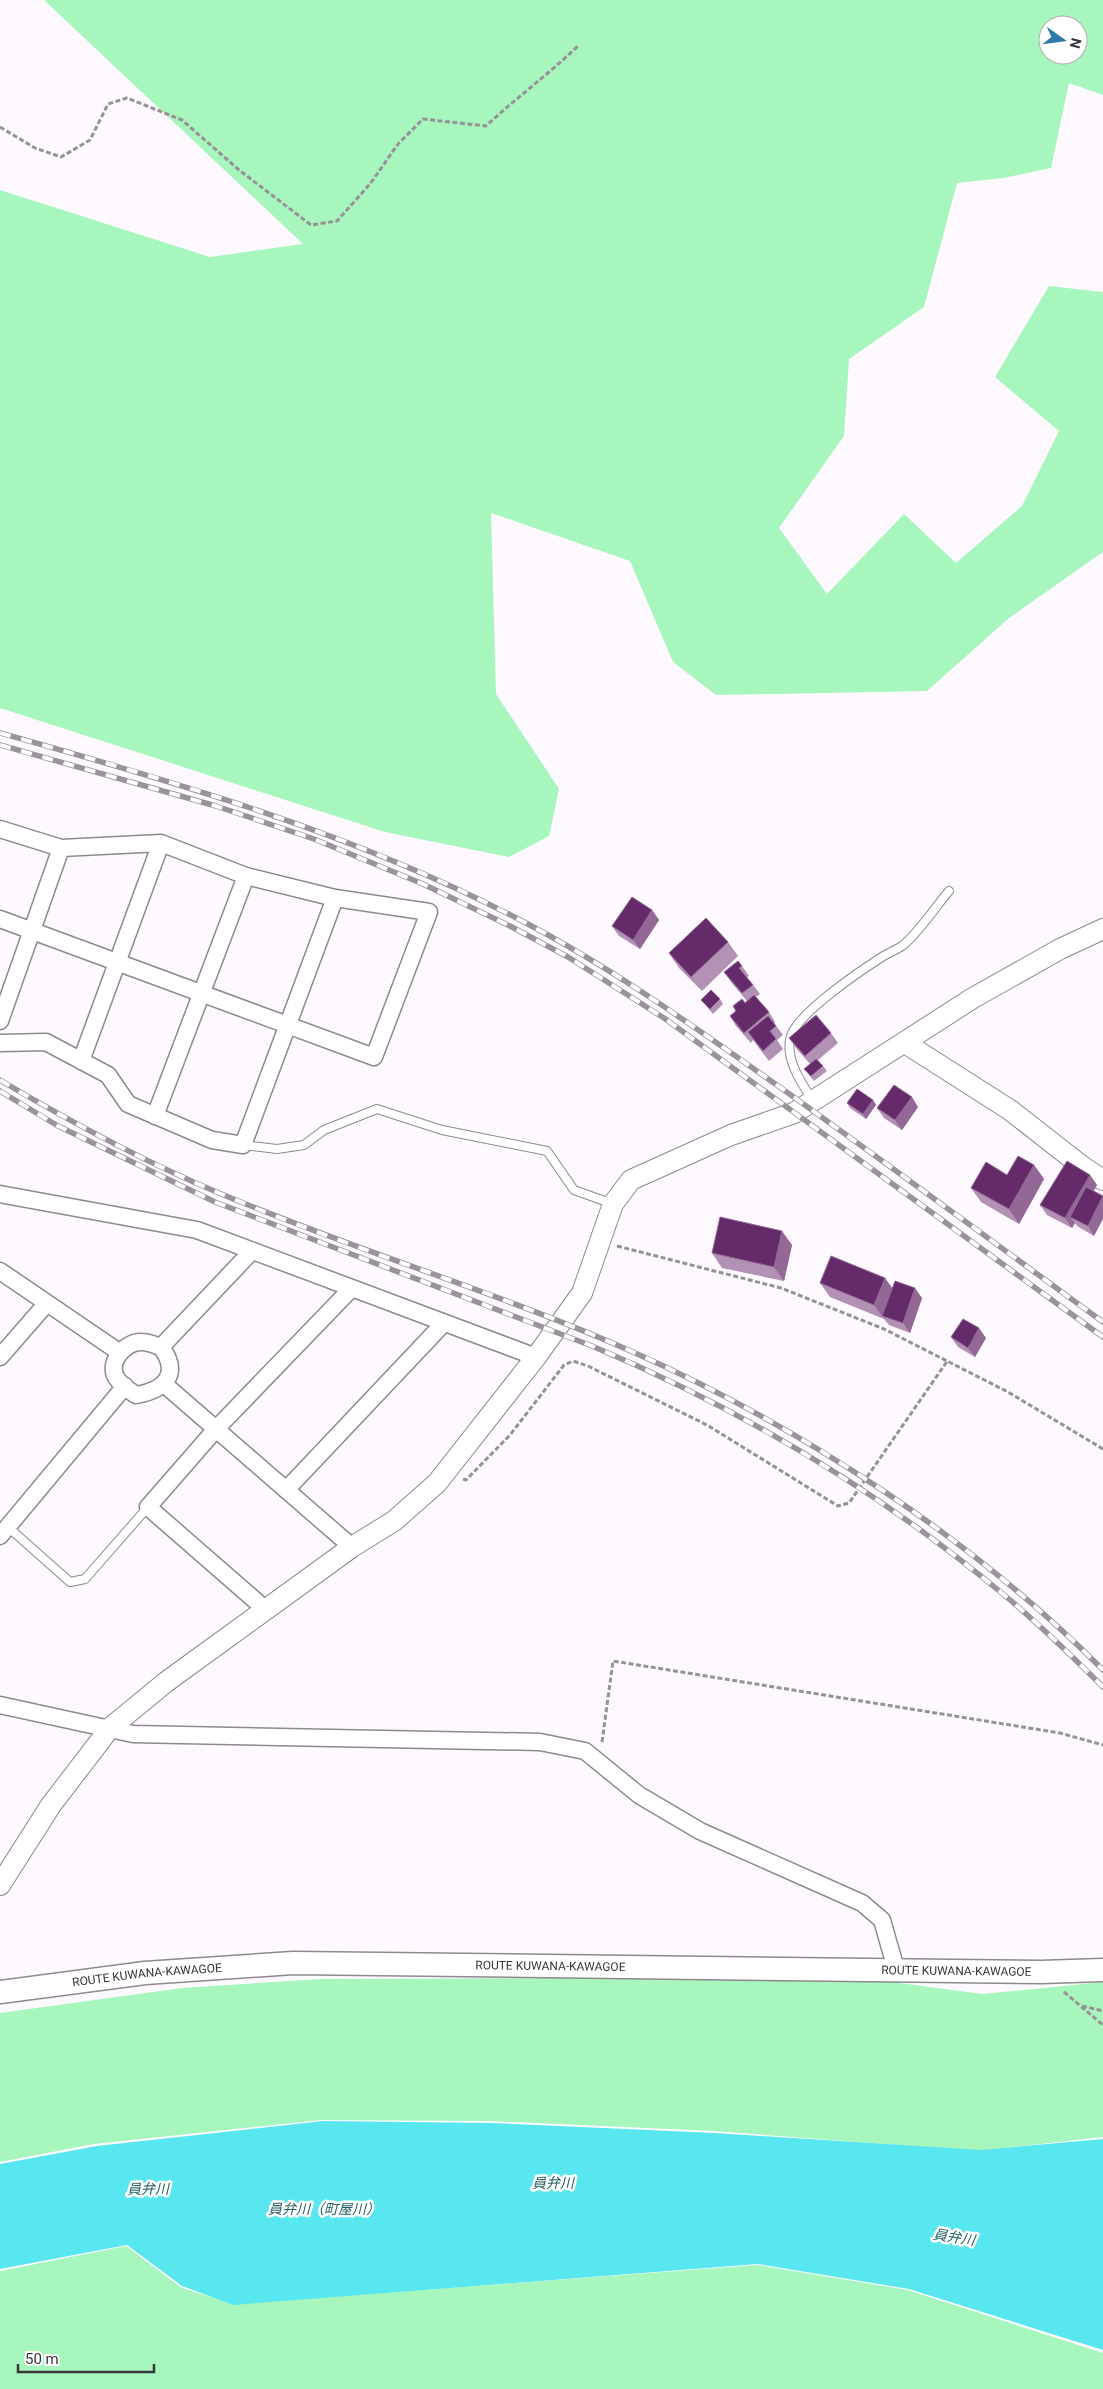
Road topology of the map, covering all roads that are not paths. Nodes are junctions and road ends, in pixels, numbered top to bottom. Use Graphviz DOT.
graph roads {
  1 [pos="0,830"];
  2 [pos="161,844"];
  3 [pos="61,848"];
  4 [pos="246,876"];
  5 [pos="949,891"];
  6 [pos="335,898"];
  7 [pos="0,918"];
  8 [pos="1103,930"];
  9 [pos="33,932"];
  10 [pos="118,962"];
  11 [pos="202,993"];
  12 [pos="0,1021"];
  13 [pos="288,1024"];
  14 [pos="0,1043"];
  15 [pos="905,1043"];
  16 [pos="81,1061"];
  17 [pos="813,1101"];
  18 [pos="155,1116"];
  19 [pos="243,1145"];
  20 [pos="1103,1180"];
  21 [pos="0,1194"];
  22 [pos="613,1204"];
  23 [pos="252,1251"];
  24 [pos="0,1271"];
  25 [pos="351,1289"];
  26 [pos="46,1303"];
  27 [pos="444,1323"];
  28 [pos="161,1347"];
  29 [pos="119,1352"];
  30 [pos="0,1357"];
  31 [pos="536,1357"];
  32 [pos="164,1384"];
  33 [pos="124,1386"];
  34 [pos="216,1429"];
  35 [pos="286,1490"];
  36 [pos="148,1507"];
  37 [pos="4,1532"];
  38 [pos="352,1547"];
  39 [pos="263,1611"];
  40 [pos="0,1705"];
  41 [pos="110,1728"];
  42 [pos="0,1885"];
  43 [pos="896,1969"];
  44 [pos="1103,1970"];
  45 [pos="0,1992"];
  1 -- 3 [label="street"];
  2 -- 3 [label="street"];
  2 -- 4 [label="street"];
  2 -- 10 [label="street"];
  3 -- 9 [label="street"];
  4 -- 6 [label="street"];
  4 -- 11 [label="street"];
  5 -- 17 [label="lane"];
  6 -- 13 [label="street"];
  6 -- 13 [label="street"];
  7 -- 9 [label="street"];
  8 -- 15 [label="street"];
  9 -- 10 [label="street"];
  9 -- 12 [label="street"];
  10 -- 11 [label="street"];
  10 -- 16 [label="street"];
  11 -- 13 [label="street"];
  11 -- 18 [label="street"];
  13 -- 19 [label="street"];
  14 -- 16 [label="street"];
  15 -- 17 [label="street"];
  15 -- 20 [label="street"];
  16 -- 18 [label="street"];
  17 -- 22 [label="street"];
  18 -- 19 [label="street"];
  19 -- 22 [label="lane"];
  21 -- 23 [label="street"];
  22 -- 31 [label="street"];
  23 -- 25 [label="street"];
  23 -- 28 [label="street"];
  24 -- 26 [label="street"];
  25 -- 27 [label="street"];
  25 -- 34 [label="street"];
  26 -- 29 [label="street"];
  26 -- 30 [label="street"];
  27 -- 31 [label="street"];
  27 -- 35 [label="street"];
  28 -- 29 [label="street"];
  28 -- 32 [label="street"];
  29 -- 33 [label="street"];
  31 -- 38 [label="street"];
  32 -- 33 [label="street"];
  32 -- 34 [label="street"];
  33 -- 37 [label="street"];
  34 -- 35 [label="street"];
  34 -- 36 [label="street"];
  35 -- 38 [label="street"];
  36 -- 37 [label="lane"];
  36 -- 39 [label="street"];
  38 -- 39 [label="street"];
  39 -- 41 [label="street"];
  40 -- 41 [label="street"];
  41 -- 42 [label="street"];
  41 -- 43 [label="street"];
  43 -- 44 [label="main road, ROUTE KUWANA-KAWAGOE"];
  43 -- 45 [label="main road, ROUTE KUWANA-KAWAGOE"];
}
